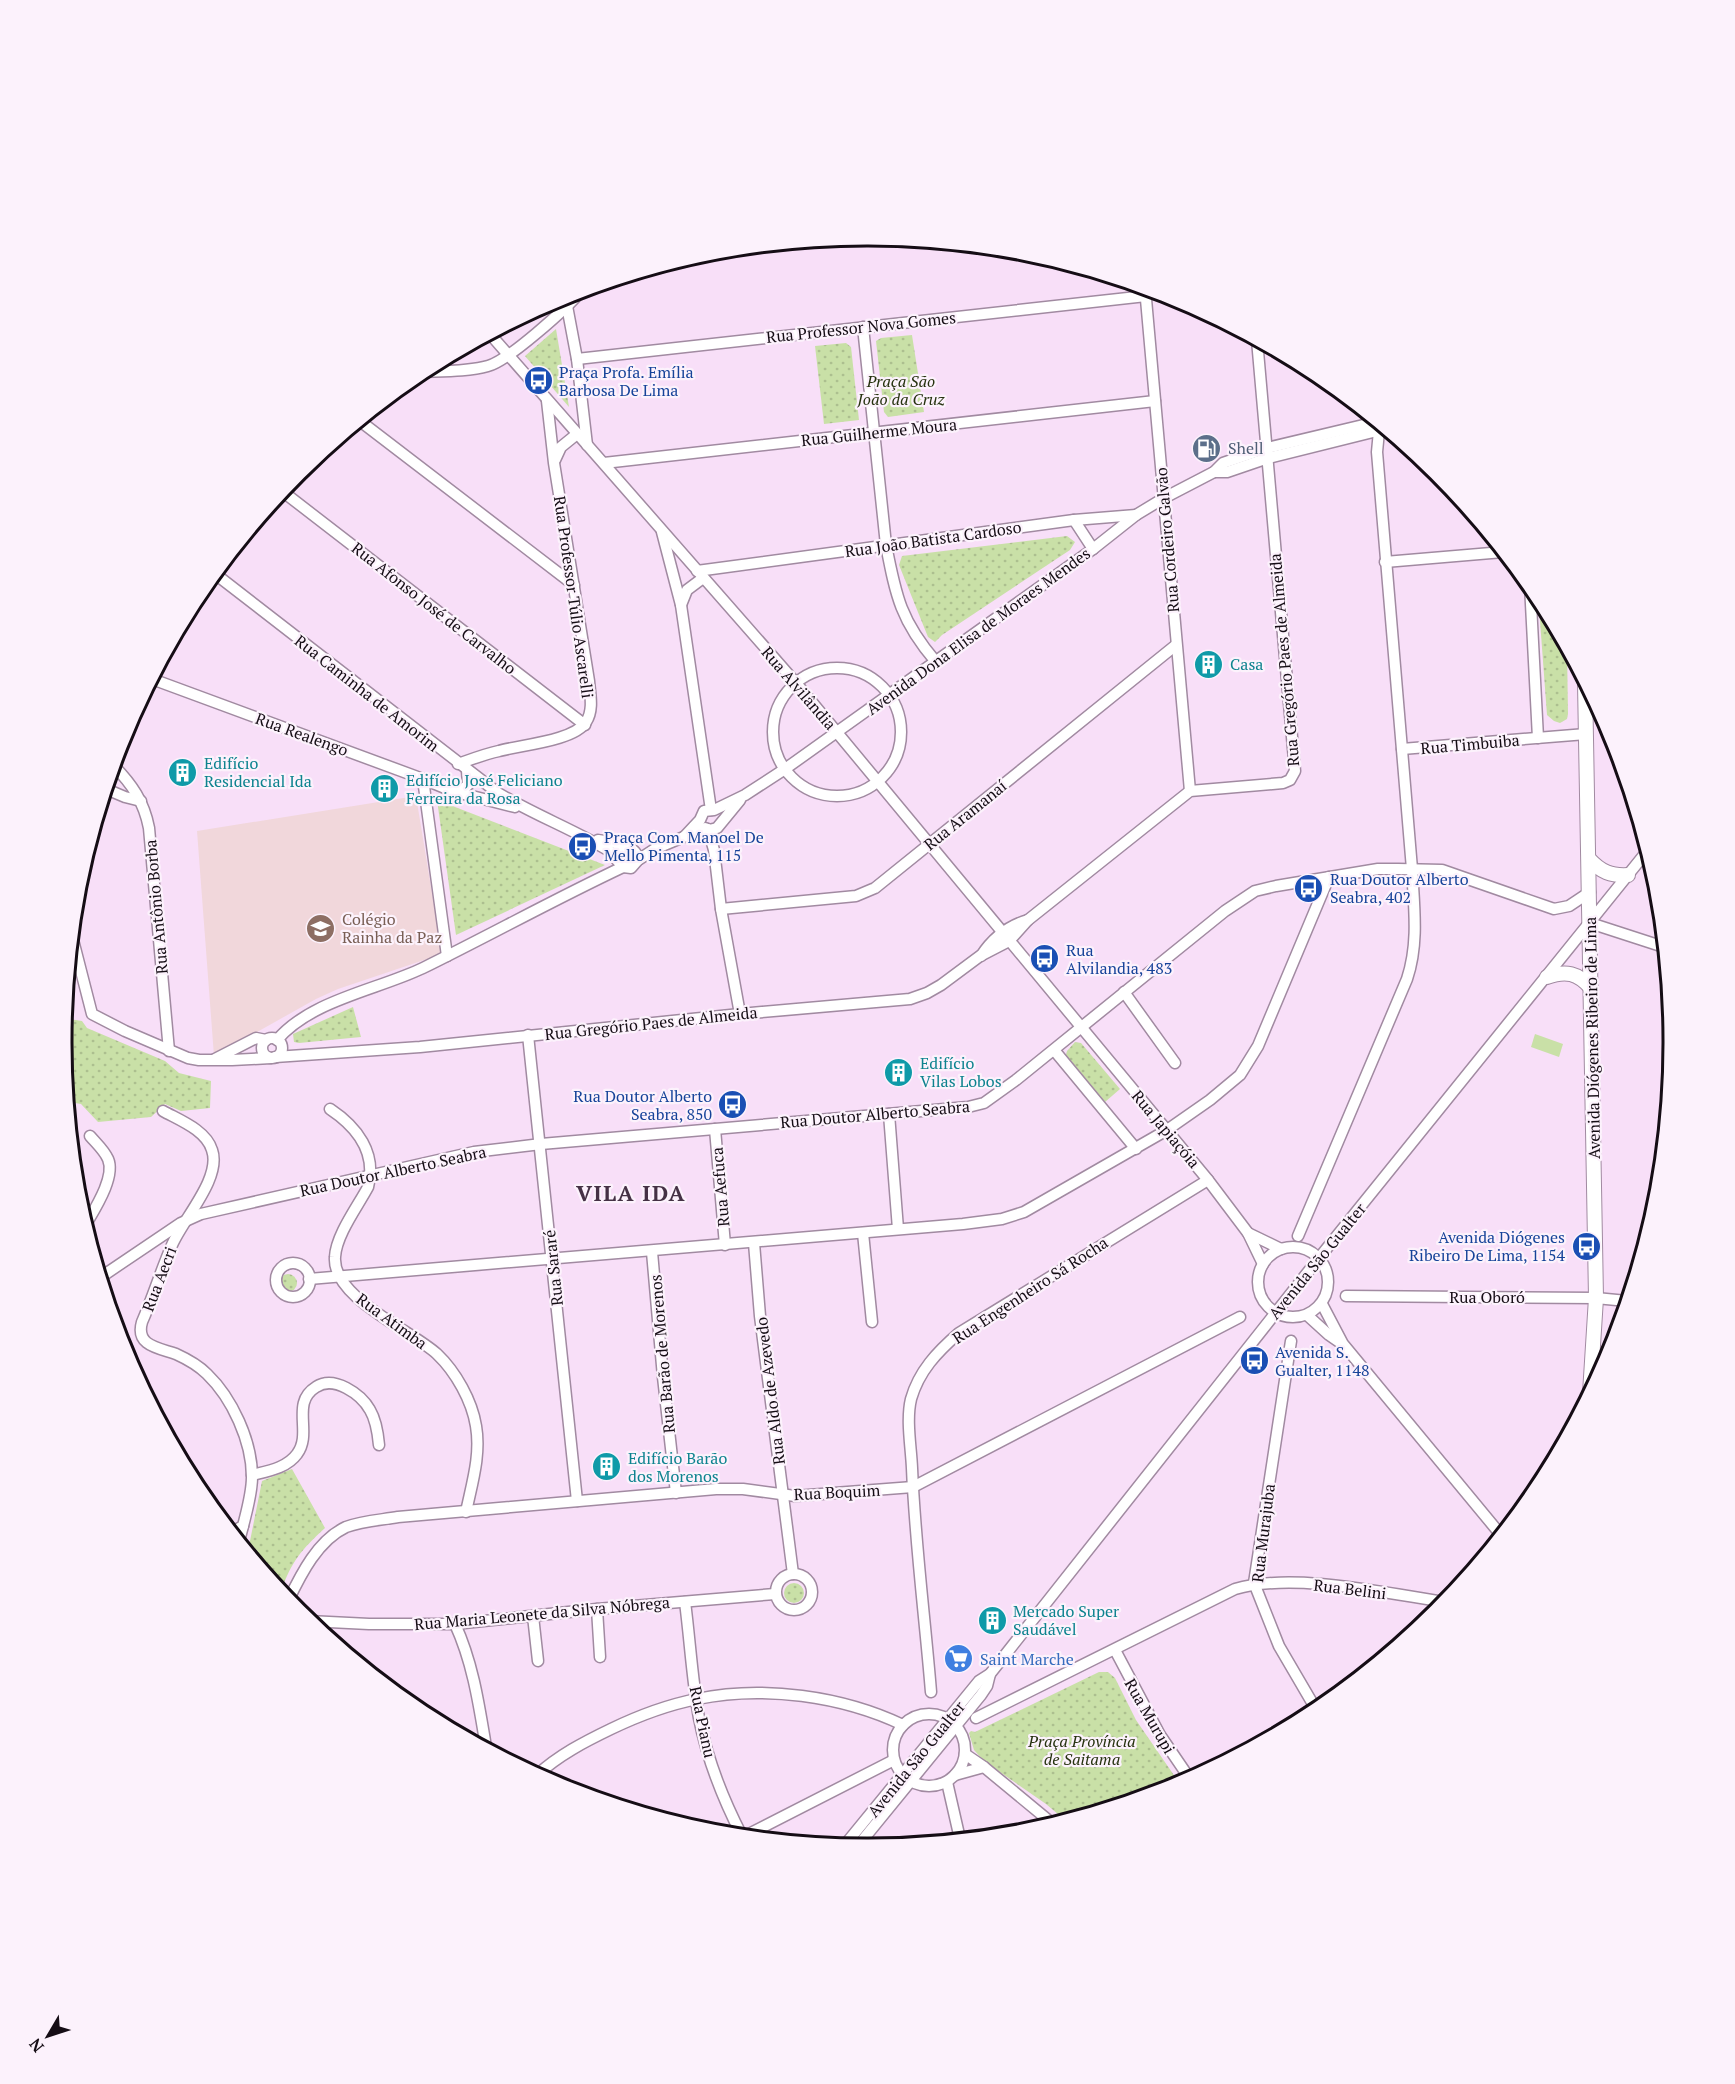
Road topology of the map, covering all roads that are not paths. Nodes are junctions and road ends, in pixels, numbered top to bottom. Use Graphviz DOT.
graph roads {
  1 [pos="1135,293"];
  2 [pos="1145,297"];
  3 [pos="567,306"];
  4 [pos="863,327"];
  5 [pos="495,340"];
  6 [pos="1258,349"];
  7 [pos="509,355"];
  8 [pos="577,359"];
  9 [pos="442,371"];
  10 [pos="547,400"];
  11 [pos="1155,401"];
  12 [pos="366,425"];
  13 [pos="1372,427"];
  14 [pos="1376,431"];
  15 [pos="874,432"];
  16 [pos="577,434"];
  17 [pos="587,445"];
  18 [pos="1267,453"];
  19 [pos="554,463"];
  20 [pos="604,463"];
  21 [pos="289,496"];
  22 [pos="1164,498"];
  23 [pos="1136,515"];
  24 [pos="1074,520"];
  25 [pos="661,529"];
  26 [pos="886,545"];
  27 [pos="1093,549"];
  28 [pos="1495,553"];
  29 [pos="1385,562"];
  30 [pos="730,566"];
  31 [pos="703,578"];
  32 [pos="221,579"];
  33 [pos="574,585"];
  34 [pos="1531,603"];
  35 [pos="681,605"];
  36 [pos="1176,645"];
  37 [pos="936,662"];
  38 [pos="159,681"];
  39 [pos="796,683"];
  40 [pos="890,695"];
  41 [pos="1585,700"];
  42 [pos="585,724"];
  43 [pos="837,732"];
  44 [pos="1586,734"];
  45 [pos="1538,738"];
  46 [pos="1402,749"];
  47 [pos="477,757"];
  48 [pos="463,767"];
  49 [pos="785,770"];
  50 [pos="120,772"];
  51 [pos="477,777"];
  52 [pos="423,778"];
  53 [pos="878,782"];
  54 [pos="452,791"];
  55 [pos="1190,791"];
  56 [pos="112,792"];
  57 [pos="141,801"];
  58 [pos="524,809"];
  59 [pos="710,820"];
  60 [pos="589,838"];
  61 [pos="929,844"];
  62 [pos="625,846"];
  63 [pos="637,855"];
  64 [pos="1641,858"];
  65 [pos="1589,859"];
  66 [pos="619,861"];
  67 [pos="1412,869"];
  68 [pos="1628,875"];
  69 [pos="1329,877"];
  70 [pos="1590,892"];
  71 [pos="721,909"];
  72 [pos="1590,923"];
  73 [pos="1006,937"];
  74 [pos="1657,945"];
  75 [pos="77,956"];
  76 [pos="447,956"];
  77 [pos="1547,977"];
  78 [pos="1591,988"];
  79 [pos="1124,992"];
  80 [pos="740,1014"];
  81 [pos="1081,1027"];
  82 [pos="528,1035"];
  83 [pos="274,1049"];
  84 [pos="1054,1050"];
  85 [pos="169,1051"];
  86 [pos="215,1059"];
  87 [pos="1175,1063"];
  88 [pos="330,1109"];
  89 [pos="163,1111"];
  90 [pos="889,1114"];
  91 [pos="715,1129"];
  92 [pos="1167,1130"];
  93 [pos="90,1136"];
  94 [pos="541,1144"];
  95 [pos="1136,1149"];
  96 [pos="371,1177"];
  97 [pos="1208,1180"];
  98 [pos="91,1214"];
  99 [pos="187,1219"];
  100 [pos="898,1229"];
  101 [pos="863,1233"];
  102 [pos="1248,1233"];
  103 [pos="1298,1236"];
  104 [pos="754,1243"];
  105 [pos="725,1245"];
  106 [pos="1281,1249"];
  107 [pos="652,1252"];
  108 [pos="552,1257"];
  109 [pos="1319,1257"];
  110 [pos="1263,1264"];
  111 [pos="107,1273"];
  112 [pos="341,1277"];
  113 [pos="309,1279"];
  114 [pos="1346,1296"];
  115 [pos="1596,1298"];
  116 [pos="1620,1300"];
  117 [pos="1322,1304"];
  118 [pos="1275,1312"];
  119 [pos="1307,1315"];
  120 [pos="1240,1317"];
  121 [pos="872,1322"];
  122 [pos="1291,1341"];
  123 [pos="1342,1344"];
  124 [pos="1591,1370"];
  125 [pos="379,1446"];
  126 [pos="252,1475"];
  127 [pos="913,1487"];
  128 [pos="676,1493"];
  129 [pos="782,1495"];
  130 [pos="578,1501"];
  131 [pos="466,1512"];
  132 [pos="243,1526"];
  133 [pos="238,1529"];
  134 [pos="1496,1529"];
  135 [pos="241,1533"];
  136 [pos="793,1574"];
  137 [pos="1254,1583"];
  138 [pos="293,1592"];
  139 [pos="775,1594"];
  140 [pos="1434,1600"];
  141 [pos="686,1602"];
  142 [pos="597,1609"];
  143 [pos="533,1616"];
  144 [pos="323,1622"];
  145 [pos="454,1624"];
  146 [pos="1115,1650"];
  147 [pos="600,1657"];
  148 [pos="538,1661"];
  149 [pos="931,1692"];
  150 [pos="696,1699"];
  151 [pos="1311,1701"];
  152 [pos="976,1719"];
  153 [pos="951,1723"];
  154 [pos="903,1725"];
  155 [pos="484,1738"];
  156 [pos="965,1754"];
  157 [pos="894,1760"];
  158 [pos="984,1767"];
  159 [pos="545,1769"];
  160 [pos="1185,1771"];
  161 [pos="906,1778"];
  162 [pos="951,1779"];
  163 [pos="1044,1817"];
  164 [pos="739,1827"];
  165 [pos="756,1830"];
  166 [pos="959,1832"];
  167 [pos="852,1837"];
  168 [pos="864,1838"];
  1 -- 4 [label="street, Rua Professor Nova Gomes"];
  2 -- 11 [label="street, Rua Cordeiro Galvão"];
  3 -- 7 [label="street"];
  3 -- 8 [label="street"];
  4 -- 8 [label="street, Rua Professor Nova Gomes"];
  4 -- 15 [label="street"];
  5 -- 7 [label="street, Rua Alvilândia"];
  6 -- 18 [label="street, Rua Gregório Paes de Almeida"];
  7 -- 9 [label="street"];
  7 -- 10 [label="street, Rua Alvilândia"];
  8 -- 17 [label="street"];
  10 -- 16 [label="street, Rua Alvilândia"];
  10 -- 19 [label="street, Rua Professor Túlio Ascarelli"];
  11 -- 15 [label="street, Rua Guilherme Moura"];
  11 -- 22 [label="street, Rua Cordeiro Galvão"];
  12 -- 33 [label="street"];
  13 -- 18 [label="street, Avenida Dona Elisa de Moraes Mendes"];
  14 -- 29 [label="street"];
  15 -- 20 [label="street, Rua Guilherme Moura"];
  15 -- 26 [label="street"];
  16 -- 17 [label="street, Rua Alvilândia"];
  16 -- 19 [label="street"];
  17 -- 20 [label="street, Rua Alvilândia"];
  18 -- 22 [label="street, Avenida Dona Elisa de Moraes Mendes"];
  18 -- 55 [label="street, Rua Gregório Paes de Almeida"];
  19 -- 33 [label="street, Rua Professor Túlio Ascarelli"];
  20 -- 25 [label="street, Rua Alvilândia"];
  21 -- 42 [label="street, Rua Afonso José de Carvalho"];
  22 -- 23 [label="street, Avenida Dona Elisa de Moraes Mendes"];
  22 -- 36 [label="street, Rua Cordeiro Galvão"];
  23 -- 24 [label="street, Rua João Batista Cardoso"];
  23 -- 27 [label="street, Avenida Dona Elisa de Moraes Mendes"];
  24 -- 26 [label="street, Rua João Batista Cardoso"];
  24 -- 27 [label="street"];
  25 -- 31 [label="street, Rua Alvilândia"];
  25 -- 35 [label="street"];
  26 -- 30 [label="street, Rua João Batista Cardoso"];
  26 -- 37 [label="street"];
  27 -- 37 [label="street, Avenida Dona Elisa de Moraes Mendes"];
  28 -- 29 [label="street"];
  29 -- 46 [label="street"];
  30 -- 31 [label="street, Rua João Batista Cardoso"];
  30 -- 31 [label="street"];
  31 -- 35 [label="street"];
  31 -- 39 [label="street, Rua Alvilândia"];
  32 -- 48 [label="street, Rua Caminha de Amorim"];
  33 -- 42 [label="street, Rua Professor Túlio Ascarelli"];
  34 -- 45 [label="street"];
  35 -- 59 [label="street"];
  36 -- 55 [label="street, Rua Cordeiro Galvão"];
  36 -- 61 [label="street, Rua Aramanaí"];
  37 -- 40 [label="street, Avenida Dona Elisa de Moraes Mendes"];
  38 -- 52 [label="street, Rua Realengo"];
  39 -- 40 [label="street"];
  39 -- 43 [label="street, Rua Alvilândia"];
  39 -- 49 [label="street"];
  40 -- 43 [label="street, Avenida Dona Elisa de Moraes Mendes"];
  40 -- 53 [label="street"];
  41 -- 44 [label="main road, Avenida Diógenes Ribeiro de Lima"];
  42 -- 47 [label="street"];
  43 -- 49 [label="street, Avenida Dona Elisa de Moraes Mendes"];
  43 -- 53 [label="street, Rua Alvilândia"];
  44 -- 45 [label="street, Rua Timbuiba"];
  44 -- 65 [label="main road, Avenida Diógenes Ribeiro de Lima"];
  45 -- 46 [label="street, Rua Timbuiba"];
  46 -- 67 [label="street"];
  47 -- 48 [label="street"];
  47 -- 51 [label="street"];
  48 -- 51 [label="street, Rua Caminha de Amorim"];
  48 -- 54 [label="street"];
  49 -- 53 [label="street"];
  49 -- 59 [label="street, Avenida Dona Elisa de Moraes Mendes"];
  50 -- 57 [label="street, Rua Antônio Borba"];
  51 -- 58 [label="street, Rua Caminha de Amorim"];
  52 -- 54 [label="street, Rua Realengo"];
  52 -- 76 [label="street"];
  53 -- 61 [label="street, Rua Alvilândia"];
  54 -- 58 [label="street, Rua Realengo"];
  55 -- 73 [label="street, Rua Gregório Paes de Almeida"];
  56 -- 57 [label="street"];
  57 -- 85 [label="street, Rua Antônio Borba"];
  58 -- 60 [label="street, Rua Caminha de Amorim"];
  59 -- 63 [label="street, Avenida Dona Elisa de Moraes Mendes"];
  59 -- 71 [label="street"];
  60 -- 62 [label="street, Rua Caminha de Amorim"];
  60 -- 66 [label="street, Rua Caminha de Amorim"];
  61 -- 71 [label="street, Rua Aramanaí"];
  61 -- 73 [label="street, Rua Alvilândia"];
  62 -- 63 [label="street"];
  62 -- 66 [label="street"];
  63 -- 66 [label="street"];
  64 -- 68 [label="street, Avenida São Gualter"];
  65 -- 68 [label="main road"];
  65 -- 70 [label="main road, Avenida Diógenes Ribeiro de Lima"];
  66 -- 76 [label="street"];
  67 -- 69 [label="street, Rua Doutor Alberto Seabra"];
  67 -- 70 [label="street, Rua Doutor Alberto Seabra"];
  67 -- 103 [label="street"];
  68 -- 72 [label="street, Avenida São Gualter"];
  69 -- 79 [label="street, Rua Doutor Alberto Seabra"];
  69 -- 92 [label="street"];
  70 -- 72 [label="main road, Avenida Diógenes Ribeiro de Lima"];
  71 -- 80 [label="street"];
  72 -- 74 [label="street"];
  72 -- 77 [label="street, Avenida São Gualter"];
  72 -- 78 [label="main road, Avenida Diógenes Ribeiro de Lima"];
  73 -- 80 [label="street, Rua Gregório Paes de Almeida"];
  73 -- 81 [label="street, Rua Alvilândia"];
  75 -- 85 [label="street, Rua Gregório Paes de Almeida"];
  76 -- 83 [label="street"];
  77 -- 78 [label="main road"];
  77 -- 109 [label="street, Avenida São Gualter"];
  78 -- 115 [label="main road, Avenida Diógenes Ribeiro de Lima"];
  79 -- 81 [label="street, Rua Doutor Alberto Seabra"];
  79 -- 87 [label="street"];
  80 -- 82 [label="street, Rua Gregório Paes de Almeida"];
  81 -- 84 [label="street, Rua Doutor Alberto Seabra"];
  81 -- 92 [label="street, Rua Japiaçóia"];
  82 -- 83 [label="street, Rua Gregório Paes de Almeida"];
  82 -- 94 [label="street, Rua Sararé"];
  83 -- 86 [label="street, Rua Gregório Paes de Almeida"];
  83 -- 86 [label="street, Rua Gregório Paes de Almeida"];
  84 -- 90 [label="street, Rua Doutor Alberto Seabra"];
  84 -- 95 [label="street"];
  85 -- 86 [label="street, Rua Gregório Paes de Almeida"];
  88 -- 96 [label="street"];
  89 -- 99 [label="street, Rua Aecri"];
  90 -- 91 [label="street, Rua Doutor Alberto Seabra"];
  90 -- 100 [label="street"];
  91 -- 94 [label="street, Rua Doutor Alberto Seabra"];
  91 -- 105 [label="street, Rua Aefuca"];
  92 -- 95 [label="street"];
  92 -- 97 [label="street, Rua Japiaçóia"];
  93 -- 98 [label="street"];
  94 -- 96 [label="street, Rua Doutor Alberto Seabra"];
  94 -- 108 [label="street, Rua Sararé"];
  95 -- 100 [label="street"];
  96 -- 99 [label="street, Rua Doutor Alberto Seabra"];
  96 -- 112 [label="street"];
  97 -- 102 [label="street, Rua Japiaçóia"];
  97 -- 127 [label="street, Rua Engenheiro Sá Rocha"];
  99 -- 111 [label="street, Rua Doutor Alberto Seabra"];
  99 -- 126 [label="street, Rua Aecri"];
  100 -- 101 [label="street"];
  101 -- 104 [label="street"];
  101 -- 121 [label="street"];
  102 -- 106 [label="street, Rua Japiaçóia"];
  102 -- 110 [label="street, Rua Japiaçóia"];
  104 -- 105 [label="street"];
  104 -- 129 [label="street, Rua Aldo de Azevedo"];
  105 -- 107 [label="street"];
  106 -- 109 [label="street, Rua Japiaçóia"];
  106 -- 110 [label="street"];
  107 -- 108 [label="street"];
  107 -- 128 [label="street, Rua Barão de Morenos"];
  108 -- 112 [label="street"];
  108 -- 130 [label="street, Rua Sararé"];
  109 -- 117 [label="street"];
  109 -- 118 [label="street, Avenida São Gualter"];
  110 -- 118 [label="street"];
  112 -- 113 [label="street"];
  112 -- 131 [label="street, Rua Atimba"];
  114 -- 115 [label="street, Rua Oboró"];
  115 -- 116 [label="street, Rua Oboró"];
  115 -- 124 [label="main road, Avenida Diógenes Ribeiro de Lima"];
  117 -- 119 [label="street"];
  117 -- 123 [label="street"];
  118 -- 119 [label="street"];
  118 -- 153 [label="street, Avenida São Gualter"];
  119 -- 123 [label="street"];
  120 -- 127 [label="street, Rua Boquim"];
  122 -- 137 [label="street, Rua Murajuba"];
  123 -- 134 [label="street"];
  125 -- 126 [label="street"];
  126 -- 132 [label="street, Rua Aecri"];
  127 -- 129 [label="street, Rua Boquim"];
  127 -- 149 [label="street, Rua Engenheiro Sá Rocha"];
  128 -- 129 [label="street, Rua Boquim"];
  128 -- 130 [label="street, Rua Boquim"];
  129 -- 136 [label="street, Rua Aldo de Azevedo"];
  130 -- 131 [label="street, Rua Boquim"];
  131 -- 138 [label="street, Rua Boquim"];
  132 -- 133 [label="street"];
  132 -- 135 [label="street, Rua Aecri"];
  136 -- 139 [label="street"];
  136 -- 139 [label="street"];
  137 -- 140 [label="street, Rua Belini"];
  137 -- 146 [label="street, Rua Belini"];
  137 -- 151 [label="street, Rua Murajuba"];
  139 -- 141 [label="street, Rua Maria Leonete da Silva Nóbrega"];
  141 -- 142 [label="street, Rua Maria Leonete da Silva Nóbrega"];
  141 -- 150 [label="street, Rua Pianu"];
  142 -- 143 [label="street, Rua Maria Leonete da Silva Nóbrega"];
  142 -- 147 [label="street"];
  143 -- 145 [label="street, Rua Maria Leonete da Silva Nóbrega"];
  143 -- 148 [label="street"];
  144 -- 145 [label="street, Rua Maria Leonete da Silva Nóbrega"];
  145 -- 155 [label="street"];
  146 -- 152 [label="street, Rua Belini"];
  146 -- 160 [label="street, Rua Murupi"];
  150 -- 154 [label="street"];
  150 -- 159 [label="street"];
  150 -- 164 [label="street, Rua Pianu"];
  153 -- 154 [label="street"];
  153 -- 156 [label="street"];
  153 -- 161 [label="street, Avenida São Gualter"];
  154 -- 157 [label="street"];
  156 -- 158 [label="street"];
  156 -- 162 [label="street"];
  157 -- 161 [label="street"];
  157 -- 165 [label="street"];
  158 -- 162 [label="street"];
  158 -- 163 [label="street"];
  161 -- 162 [label="street"];
  161 -- 167 [label="street, Avenida São Gualter"];
  161 -- 168 [label="street, Avenida São Gualter"];
  162 -- 166 [label="street"];
}
